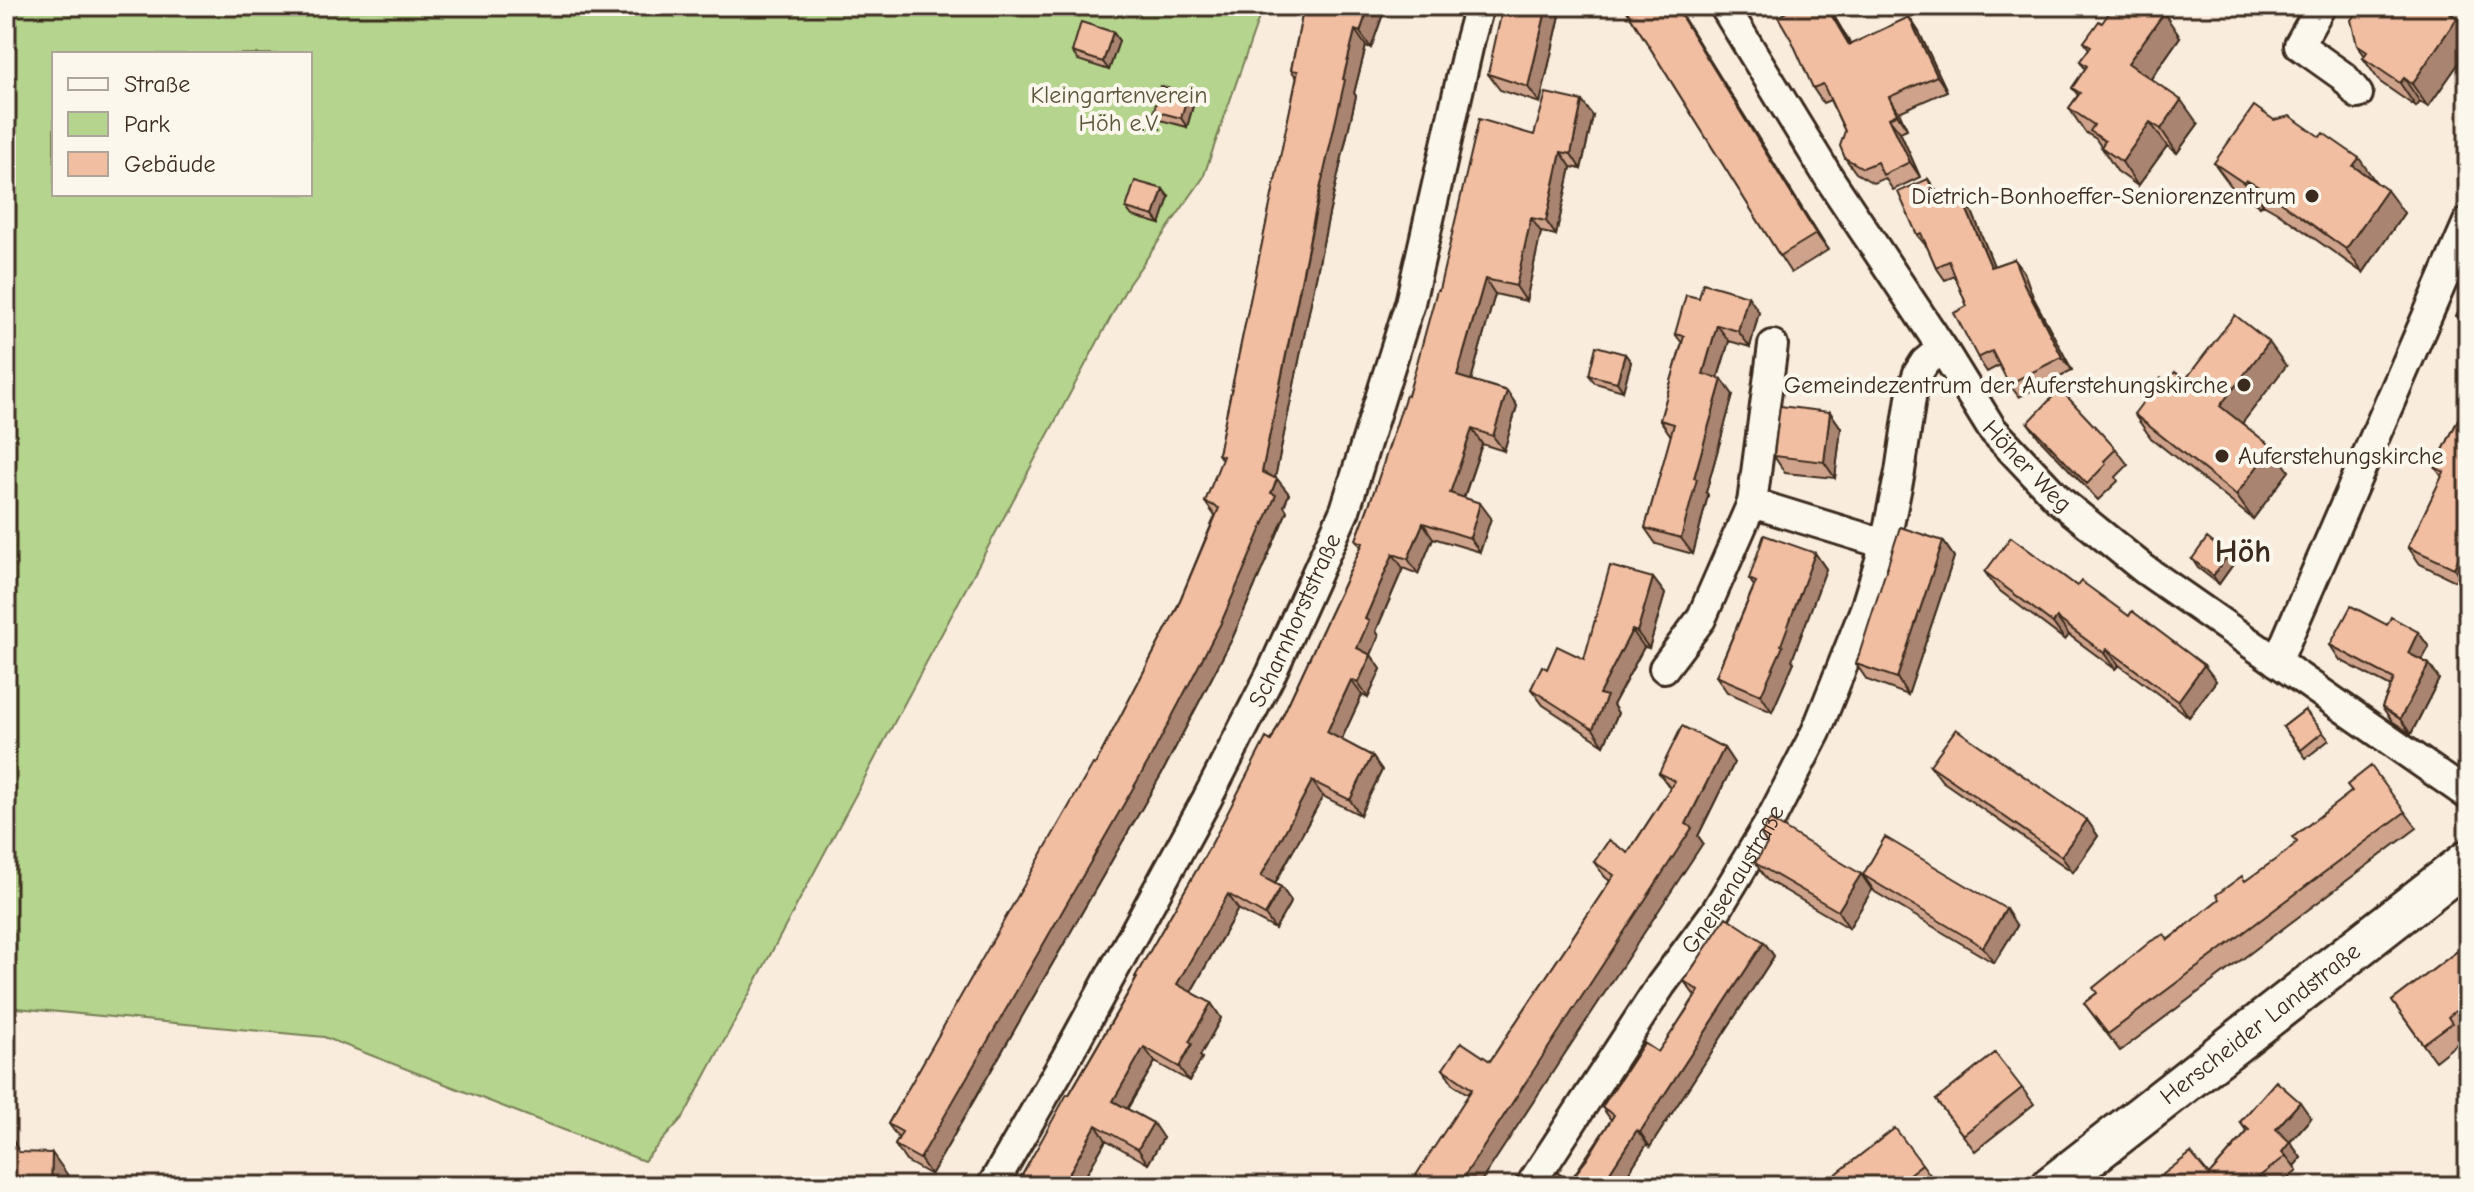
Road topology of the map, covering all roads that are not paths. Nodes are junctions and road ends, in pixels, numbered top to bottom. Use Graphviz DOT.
graph roads {
  1 [pos="1479,6"];
  2 [pos="1724,6"];
  3 [pos="2321,6"];
  4 [pos="2358,94"];
  5 [pos="2468,222"];
  6 [pos="1773,345"];
  7 [pos="1942,348"];
  8 [pos="1752,503"];
  9 [pos="1885,544"];
  10 [pos="2277,662"];
  11 [pos="1664,668"];
  12 [pos="2468,795"];
  13 [pos="2468,861"];
  14 [pos="992,1186"];
  15 [pos="1530,1186"];
  16 [pos="2052,1186"];
  1 -- 14 [label="street, Scharnhorststraße"];
  2 -- 7 [label="street, Höher Weg"];
  3 -- 4 [label="street"];
  5 -- 10 [label="street"];
  6 -- 8 [label="street"];
  7 -- 9 [label="street, Gneisenaustraße"];
  7 -- 10 [label="street, Höher Weg"];
  8 -- 9 [label="street"];
  8 -- 11 [label="street"];
  9 -- 15 [label="street, Gneisenaustraße"];
  10 -- 12 [label="street, Höher Weg"];
  13 -- 16 [label="main road, Herscheider Landstraße"];
}
